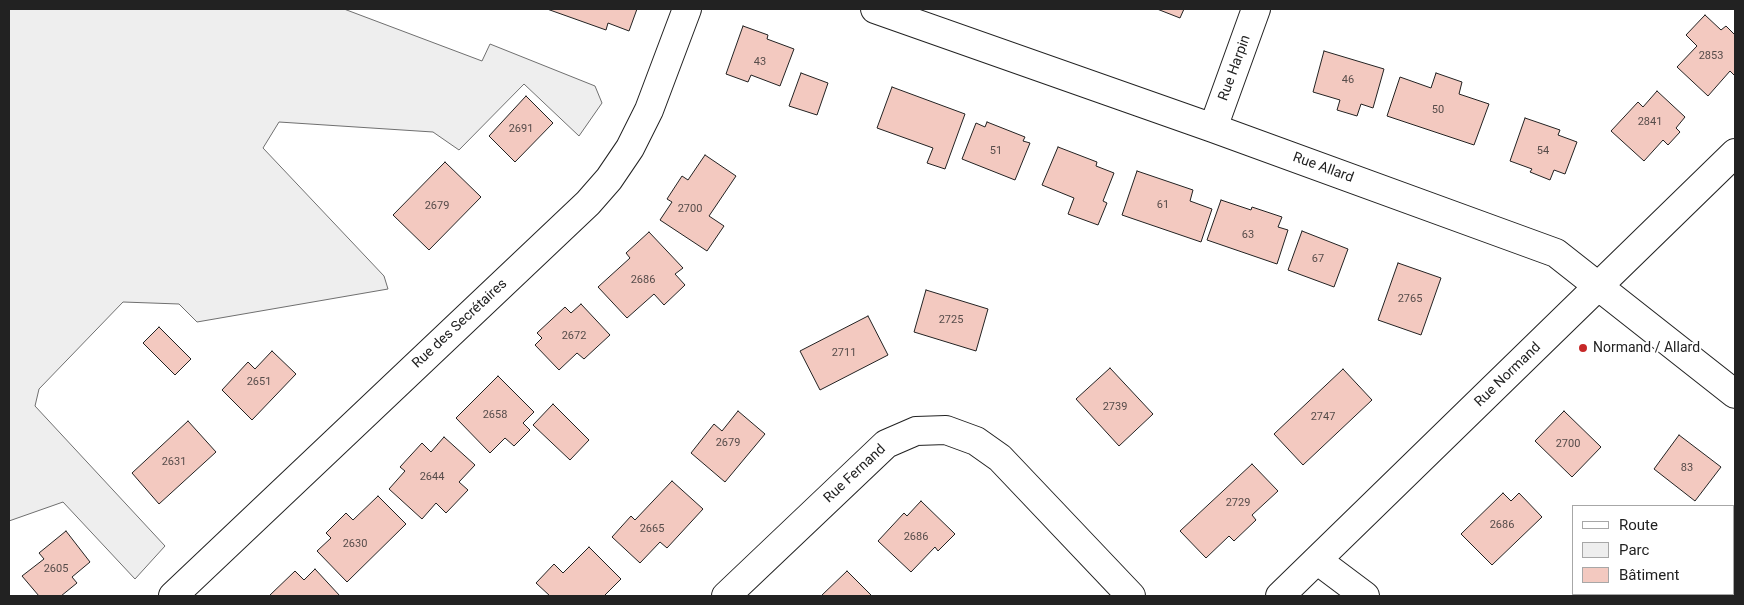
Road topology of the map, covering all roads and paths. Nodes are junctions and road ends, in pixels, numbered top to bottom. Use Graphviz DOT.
graph roads {
  1 [pos="687,9"];
  2 [pos="875,9"];
  3 [pos="1256,9"];
  4 [pos="1213,128"];
  5 [pos="1735,154"];
  6 [pos="1599,286"];
  7 [pos="1735,394"];
  8 [pos="1317,560"];
  9 [pos="173,596"];
  10 [pos="726,596"];
  11 [pos="1131,596"];
  12 [pos="1280,596"];
  13 [pos="1365,596"];
  1 -- 9 [label="street, Rue des Secrétaires"];
  2 -- 4 [label="street, Rue Allard"];
  3 -- 4 [label="street, Rue Harpin"];
  4 -- 6 [label="street, Rue Allard"];
  5 -- 6 [label="street, Rue Normand"];
  6 -- 7 [label="street, Rue Allard"];
  6 -- 8 [label="street, Rue Normand"];
  8 -- 12 [label="street, Rue Normand"];
  8 -- 13 [label="street"];
  10 -- 11 [label="street, Rue Fernand"];
}
